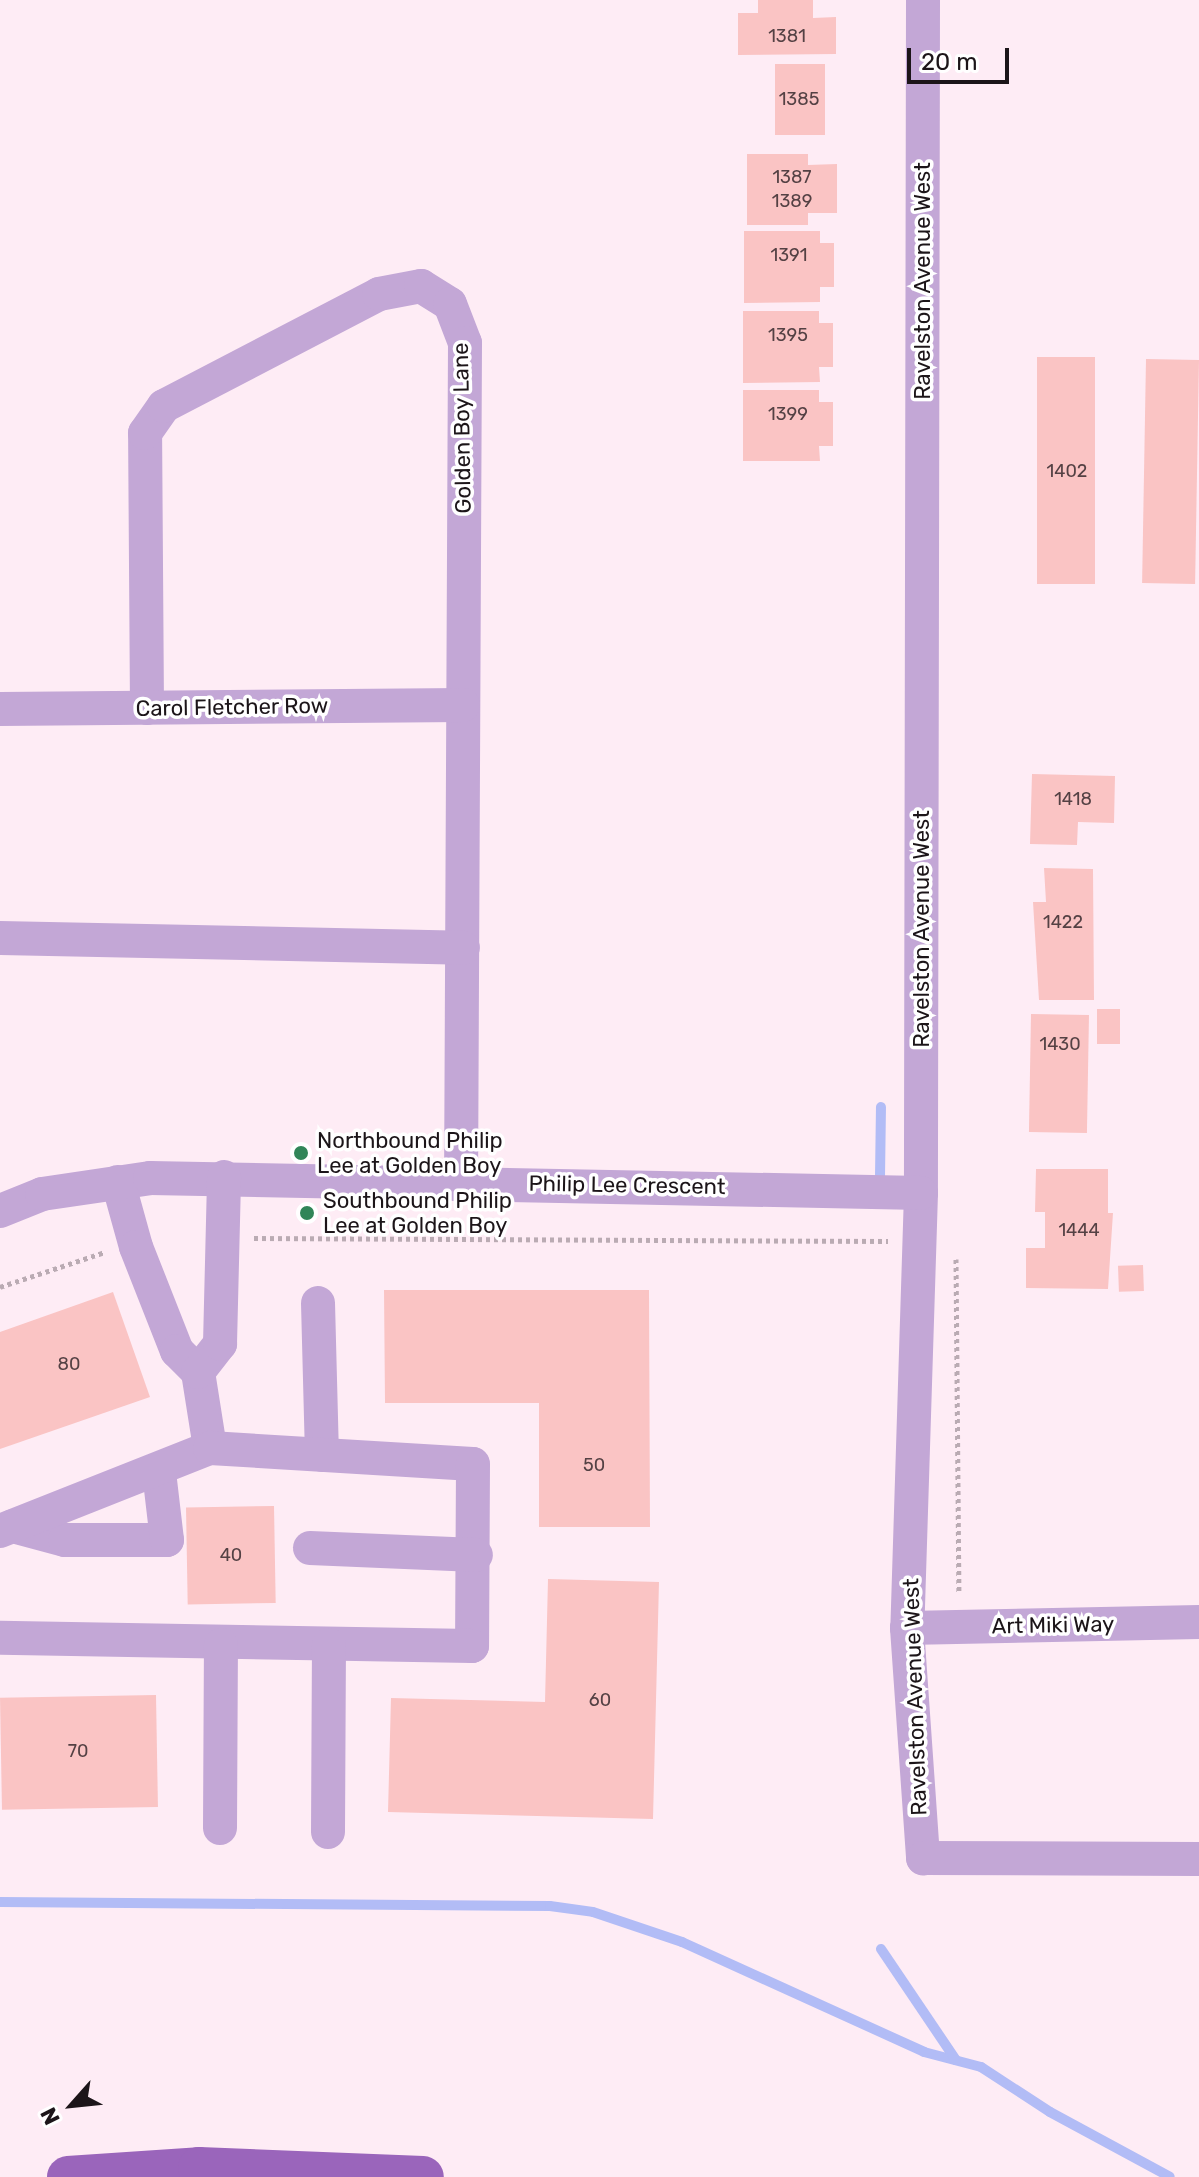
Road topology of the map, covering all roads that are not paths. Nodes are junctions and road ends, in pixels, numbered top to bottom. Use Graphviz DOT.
graph roads {
  1 [pos="923,0"];
  2 [pos="463,705"];
  3 [pos="147,708"];
  4 [pos="0,709"];
  5 [pos="0,938"];
  6 [pos="463,948"];
  7 [pos="224,1177"];
  8 [pos="461,1181"];
  9 [pos="118,1182"];
  10 [pos="921,1193"];
  11 [pos="0,1211"];
  12 [pos="318,1303"];
  13 [pos="198,1372"];
  14 [pos="210,1448"];
  15 [pos="322,1455"];
  16 [pos="159,1472"];
  17 [pos="6,1528"];
  18 [pos="310,1548"];
  19 [pos="476,1555"];
  20 [pos="1199,1622"];
  21 [pos="907,1628"];
  22 [pos="0,1638"];
  23 [pos="221,1645"];
  24 [pos="329,1645"];
  25 [pos="220,1828"];
  26 [pos="328,1832"];
  27 [pos="1199,1859"];
  28 [pos="68,2177"];
  29 [pos="423,2177"];
  1 -- 10 [label="street, Ravelston Avenue West"];
  2 -- 3 [label="street, Carol Fletcher Row"];
  2 -- 3 [label="street, Golden Boy Lane"];
  2 -- 6 [label="street, Golden Boy Lane"];
  3 -- 4 [label="street, Carol Fletcher Row"];
  5 -- 6 [label="street"];
  6 -- 8 [label="street, Golden Boy Lane"];
  7 -- 8 [label="street, Philip Lee Crescent"];
  7 -- 9 [label="street, Philip Lee Crescent"];
  7 -- 13 [label="street"];
  8 -- 10 [label="street, Philip Lee Crescent"];
  9 -- 11 [label="street, Philip Lee Crescent"];
  9 -- 13 [label="street"];
  10 -- 21 [label="street, Ravelston Avenue West"];
  12 -- 15 [label="street"];
  13 -- 14 [label="street"];
  14 -- 15 [label="street"];
  14 -- 16 [label="street"];
  15 -- 19 [label="street"];
  16 -- 17 [label="street"];
  16 -- 17 [label="street"];
  18 -- 19 [label="street"];
  19 -- 24 [label="street"];
  20 -- 21 [label="street, Art Miki Way"];
  21 -- 27 [label="street, Ravelston Avenue West"];
  22 -- 23 [label="street"];
  23 -- 24 [label="street"];
  23 -- 25 [label="street"];
  24 -- 26 [label="street"];
  28 -- 29 [label="main road"];
}
